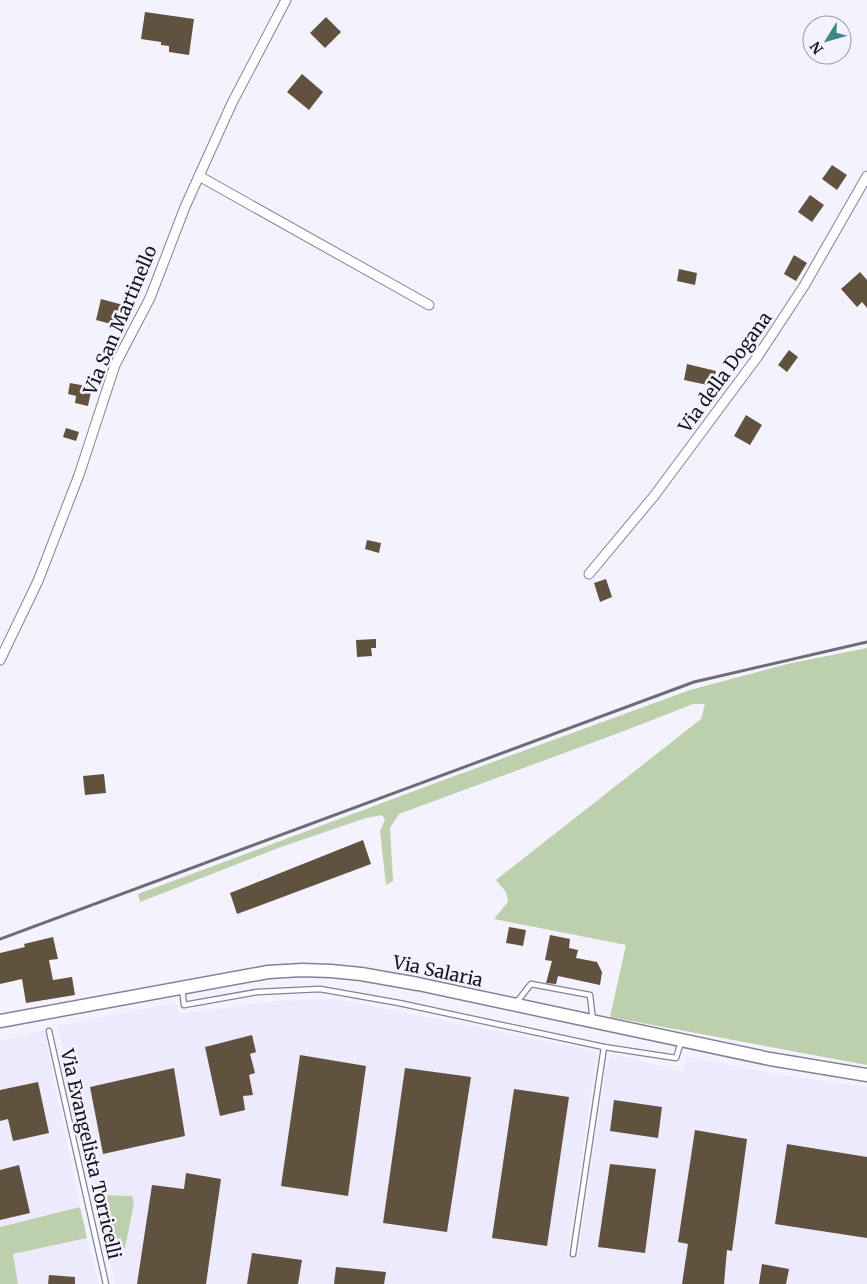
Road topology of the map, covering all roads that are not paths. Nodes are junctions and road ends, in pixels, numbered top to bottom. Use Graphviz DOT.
graph roads {
  1 [pos="286,0"];
  2 [pos="199,176"];
  3 [pos="867,176"];
  4 [pos="428,305"];
  5 [pos="589,574"];
  6 [pos="0,660"];
  7 [pos="181,987"];
  8 [pos="515,1006"];
  9 [pos="0,1022"];
  10 [pos="593,1022"];
  11 [pos="48,1030"];
  12 [pos="681,1041"];
  13 [pos="604,1047"];
  14 [pos="867,1075"];
  15 [pos="573,1254"];
  16 [pos="106,1284"];
  1 -- 2 [label="street, Via San Martinello"];
  2 -- 4 [label="street"];
  2 -- 6 [label="street, Via San Martinello"];
  3 -- 5 [label="street, Via della Dogana"];
  7 -- 8 [label="main road, Via Salaria"];
  7 -- 9 [label="main road, Via Salaria"];
  7 -- 13 [label="lane"];
  8 -- 10 [label="main road, Via Salaria"];
  8 -- 10 [label="lane"];
  10 -- 12 [label="main road, Via Salaria"];
  11 -- 16 [label="lane, Via Evangelista Torricelli"];
  12 -- 13 [label="lane"];
  12 -- 14 [label="main road, Via Salaria"];
  13 -- 15 [label="lane"];
}
